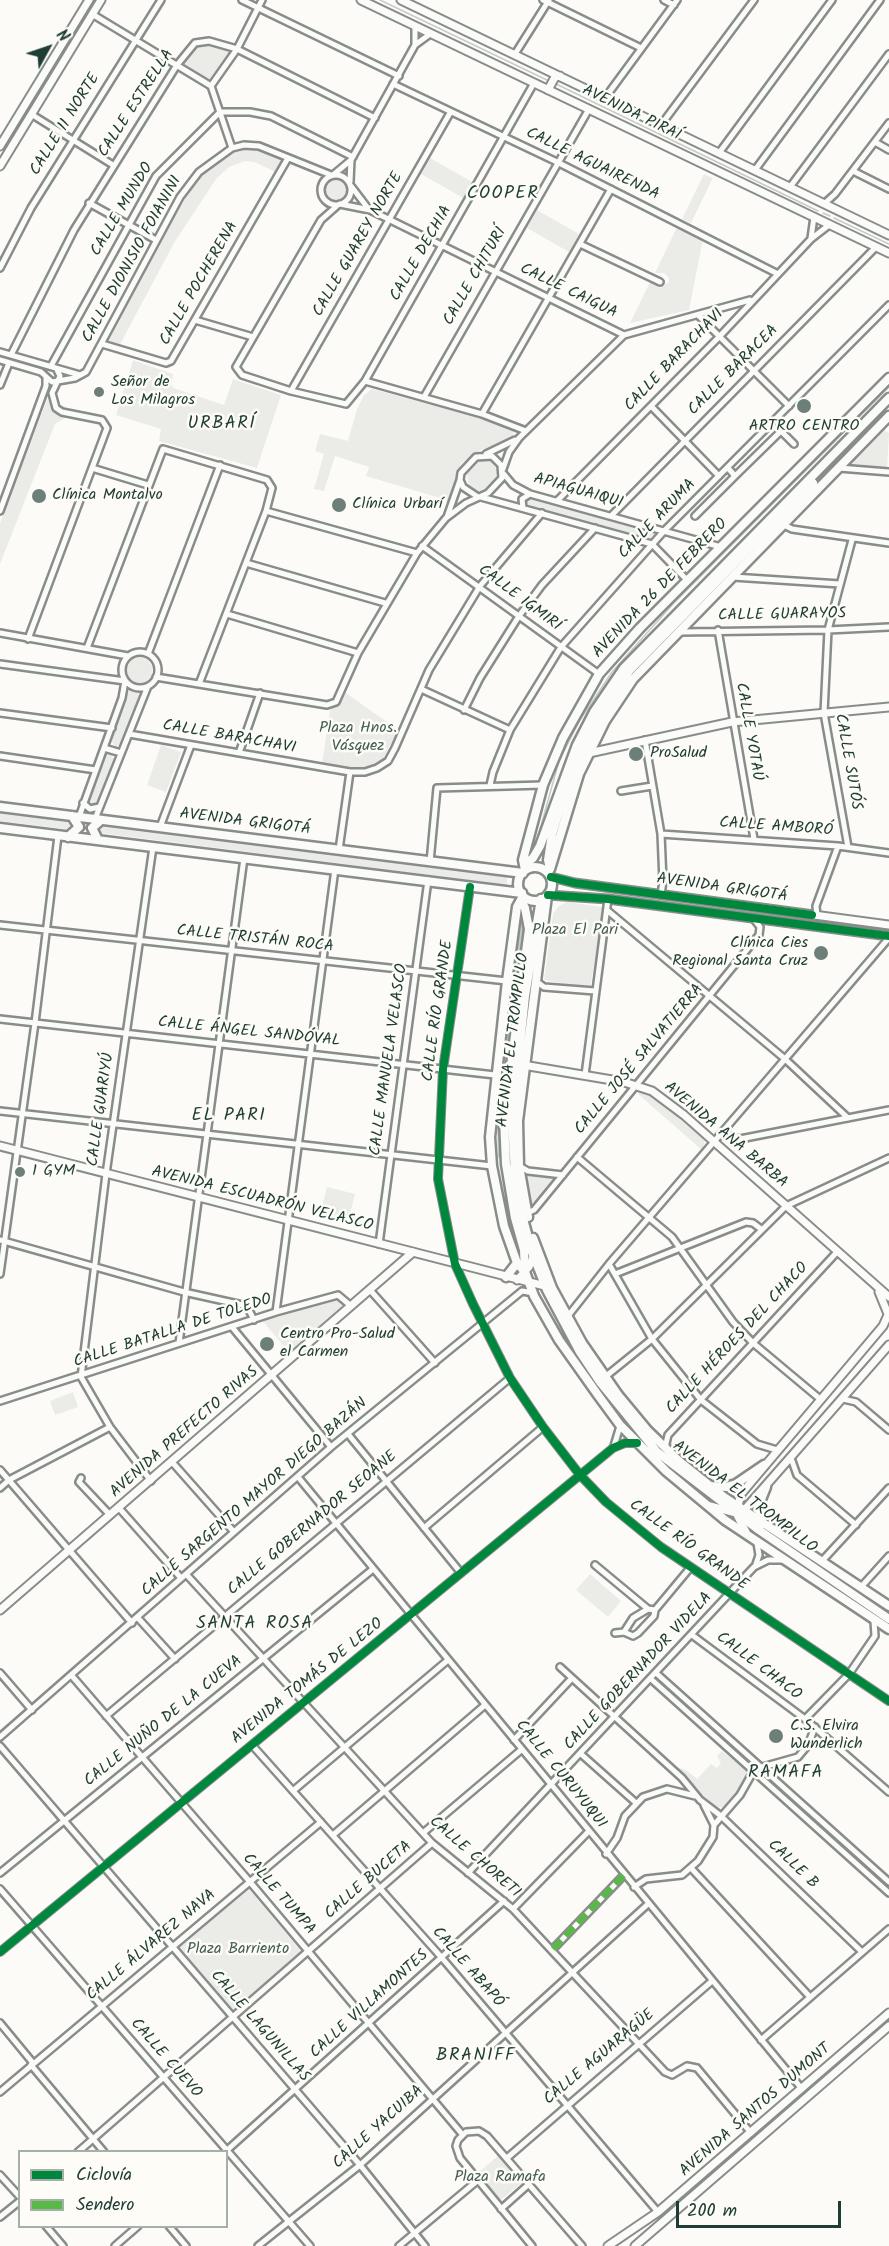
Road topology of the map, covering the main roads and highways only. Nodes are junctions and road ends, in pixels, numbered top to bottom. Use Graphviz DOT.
graph roads {
  1 [pos="88,0"];
  2 [pos="101,0"];
  3 [pos="400,0"];
  4 [pos="369,2"];
  5 [pos="560,76"];
  6 [pos="550,85"];
  7 [pos="0,146"];
  8 [pos="0,166"];
  9 [pos="820,202"];
  10 [pos="838,211"];
  11 [pos="812,216"];
  12 [pos="829,225"];
  13 [pos="889,235"];
  14 [pos="889,253"];
  15 [pos="889,378"];
  16 [pos="889,398"];
  17 [pos="889,405"];
  18 [pos="889,416"];
  19 [pos="882,423"];
  20 [pos="862,433"];
  21 [pos="755,552"];
  22 [pos="735,562"];
  23 [pos="889,707"];
  24 [pos="589,753"];
  25 [pos="0,807"];
  26 [pos="75,816"];
  27 [pos="98,819"];
  28 [pos="86,825"];
  29 [pos="0,828"];
  30 [pos="76,831"];
  31 [pos="95,836"];
  32 [pos="68,837"];
  33 [pos="524,869"];
  34 [pos="550,873"];
  35 [pos="643,892"];
  36 [pos="522,896"];
  37 [pos="545,897"];
  38 [pos="606,899"];
  39 [pos="889,925"];
  40 [pos="889,937"];
  41 [pos="528,1037"];
  42 [pos="518,1056"];
  43 [pos="523,1065"];
  44 [pos="0,1146"];
  45 [pos="516,1165"];
  46 [pos="495,1184"];
  47 [pos="515,1218"];
  48 [pos="413,1252"];
  49 [pos="533,1257"];
  50 [pos="517,1263"];
  51 [pos="525,1272"];
  52 [pos="506,1277"];
  53 [pos="518,1280"];
  54 [pos="529,1283"];
  55 [pos="545,1286"];
  56 [pos="878,1290"];
  57 [pos="889,1297"];
  58 [pos="888,1316"];
  59 [pos="871,1340"];
  60 [pos="889,1345"];
  61 [pos="883,1351"];
  62 [pos="810,1410"];
  63 [pos="784,1443"];
  64 [pos="804,1443"];
  65 [pos="764,1465"];
  66 [pos="778,1473"];
  67 [pos="696,1484"];
  68 [pos="709,1486"];
  69 [pos="766,1486"];
  70 [pos="705,1504"];
  71 [pos="738,1510"];
  72 [pos="763,1524"];
  73 [pos="749,1537"];
  74 [pos="878,1598"];
  75 [pos="889,1606"];
  76 [pos="0,1610"];
  77 [pos="889,1610"];
  78 [pos="889,1619"];
  79 [pos="889,1630"];
  80 [pos="889,2013"];
  81 [pos="889,2026"];
  82 [pos="645,2223"];
  83 [pos="620,2239"];
  84 [pos="608,2246"];
  85 [pos="627,2246"];
  86 [pos="636,2246"];
  1 -- 7 [label="main road"];
  2 -- 8 [label="main road"];
  3 -- 5 [label="main road, AVENIDA PIRAÍ"];
  4 -- 6 [label="main road, AVENIDA PIRAÍ"];
  5 -- 6 [label="main road"];
  5 -- 9 [label="main road, AVENIDA PIRAÍ"];
  6 -- 11 [label="main road, AVENIDA PIRAÍ"];
  9 -- 10 [label="main road, AVENIDA PIRAÍ"];
  9 -- 11 [label="main road"];
  10 -- 12 [label="main road"];
  10 -- 13 [label="main road, AVENIDA PIRAÍ"];
  11 -- 12 [label="main road, AVENIDA PIRAÍ"];
  12 -- 14 [label="main road, AVENIDA PIRAÍ"];
  15 -- 33 [label="main road, AVENIDA 26 DE FEBRERO"];
  16 -- 33 [label="main road, AVENIDA 26 DE FEBRERO"];
  17 -- 20 [label="main road, AVENIDA 26 DE FEBRERO"];
  18 -- 19 [label="main road"];
  19 -- 20 [label="main road"];
  19 -- 21 [label="main road"];
  20 -- 22 [label="main road, AVENIDA 26 DE FEBRERO"];
  21 -- 22 [label="main road"];
  21 -- 24 [label="main road"];
  22 -- 34 [label="main road, AVENIDA 26 DE FEBRERO"];
  23 -- 24 [label="main road"];
  24 -- 34 [label="main road"];
  25 -- 26 [label="main road, AVENIDA GRIGOTÁ"];
  26 -- 27 [label="main road, AVENIDA GRIGOTÁ"];
  26 -- 28 [label="main road"];
  26 -- 30 [label="main road"];
  27 -- 28 [label="main road"];
  27 -- 31 [label="main road"];
  27 -- 33 [label="main road, AVENIDA GRIGOTÁ"];
  28 -- 30 [label="main road"];
  28 -- 31 [label="main road"];
  29 -- 32 [label="main road"];
  30 -- 32 [label="main road"];
  31 -- 32 [label="main road"];
  31 -- 36 [label="main road"];
  33 -- 34 [label="main road"];
  33 -- 36 [label="main road"];
  34 -- 35 [label="main road, AVENIDA GRIGOTÁ"];
  34 -- 37 [label="main road"];
  35 -- 38 [label="main road"];
  35 -- 39 [label="main road, AVENIDA GRIGOTÁ"];
  36 -- 37 [label="main road"];
  36 -- 46 [label="main road, AVENIDA EL TROMPILLO"];
  36 -- 47 [label="main road, AVENIDA EL TROMPILLO"];
  37 -- 38 [label="main road, AVENIDA GRIGOTÁ"];
  37 -- 41 [label="main road, AVENIDA EL TROMPILLO"];
  37 -- 42 [label="main road, AVENIDA EL TROMPILLO"];
  38 -- 40 [label="main road, AVENIDA GRIGOTÁ"];
  41 -- 42 [label="main road"];
  41 -- 43 [label="main road, AVENIDA EL TROMPILLO"];
  42 -- 45 [label="main road, AVENIDA EL TROMPILLO"];
  43 -- 45 [label="main road, AVENIDA EL TROMPILLO"];
  43 -- 56 [label="main road, AVENIDA ANA BARBA"];
  44 -- 48 [label="main road, AVENIDA ESCUADRÓN VELASCO"];
  45 -- 49 [label="main road, AVENIDA EL TROMPILLO"];
  45 -- 68 [label="main road, AVENIDA EL TROMPILLO"];
  46 -- 47 [label="main road"];
  46 -- 50 [label="main road, AVENIDA EL TROMPILLO"];
  47 -- 51 [label="main road, AVENIDA EL TROMPILLO"];
  48 -- 52 [label="main road, AVENIDA ESCUADRÓN VELASCO"];
  48 -- 76 [label="main road, AVENIDA PREFECTO RIVAS"];
  49 -- 51 [label="main road"];
  49 -- 55 [label="main road, AVENIDA EL TROMPILLO"];
  50 -- 51 [label="main road, AVENIDA EL TROMPILLO"];
  50 -- 52 [label="main road"];
  51 -- 53 [label="main road"];
  51 -- 54 [label="main road, AVENIDA EL TROMPILLO"];
  52 -- 53 [label="main road, AVENIDA ESCUADRÓN VELASCO"];
  53 -- 54 [label="main road, AVENIDA ESCUADRÓN VELASCO"];
  54 -- 55 [label="main road, AVENIDA ESCUADRÓN VELASCO"];
  54 -- 70 [label="main road, AVENIDA EL TROMPILLO"];
  55 -- 67 [label="main road, AVENIDA EL TROMPILLO"];
  56 -- 57 [label="main road, AVENIDA ANA BARBA"];
  56 -- 58 [label="main road, AVENIDA ANA BARBA"];
  58 -- 59 [label="main road"];
  59 -- 61 [label="main road"];
  59 -- 62 [label="main road"];
  60 -- 61 [label="main road"];
  61 -- 64 [label="main road"];
  62 -- 63 [label="main road"];
  62 -- 64 [label="main road"];
  63 -- 65 [label="main road"];
  63 -- 66 [label="main road"];
  64 -- 66 [label="main road"];
  65 -- 68 [label="main road"];
  65 -- 71 [label="main road"];
  66 -- 69 [label="main road"];
  67 -- 68 [label="main road"];
  67 -- 71 [label="main road, AVENIDA EL TROMPILLO"];
  68 -- 71 [label="main road, AVENIDA EL TROMPILLO"];
  69 -- 71 [label="main road"];
  69 -- 72 [label="main road"];
  70 -- 71 [label="main road"];
  70 -- 73 [label="main road, AVENIDA EL TROMPILLO"];
  71 -- 72 [label="main road, AVENIDA EL TROMPILLO"];
  71 -- 73 [label="main road"];
  71 -- 78 [label="main road, AVENIDA EL TROMPILLO"];
  72 -- 74 [label="main road, AVENIDA EL TROMPILLO"];
  73 -- 79 [label="main road, AVENIDA EL TROMPILLO"];
  74 -- 75 [label="main road, AVENIDA EL TROMPILLO"];
  74 -- 77 [label="main road"];
  80 -- 82 [label="main road, AVENIDA SANTOS DUMONT"];
  81 -- 86 [label="main road, AVENIDA SANTOS DUMONT"];
  82 -- 83 [label="main road, AVENIDA SANTOS DUMONT"];
  82 -- 86 [label="main road"];
  83 -- 84 [label="main road, AVENIDA SANTOS DUMONT"];
  83 -- 85 [label="main road"];
}
